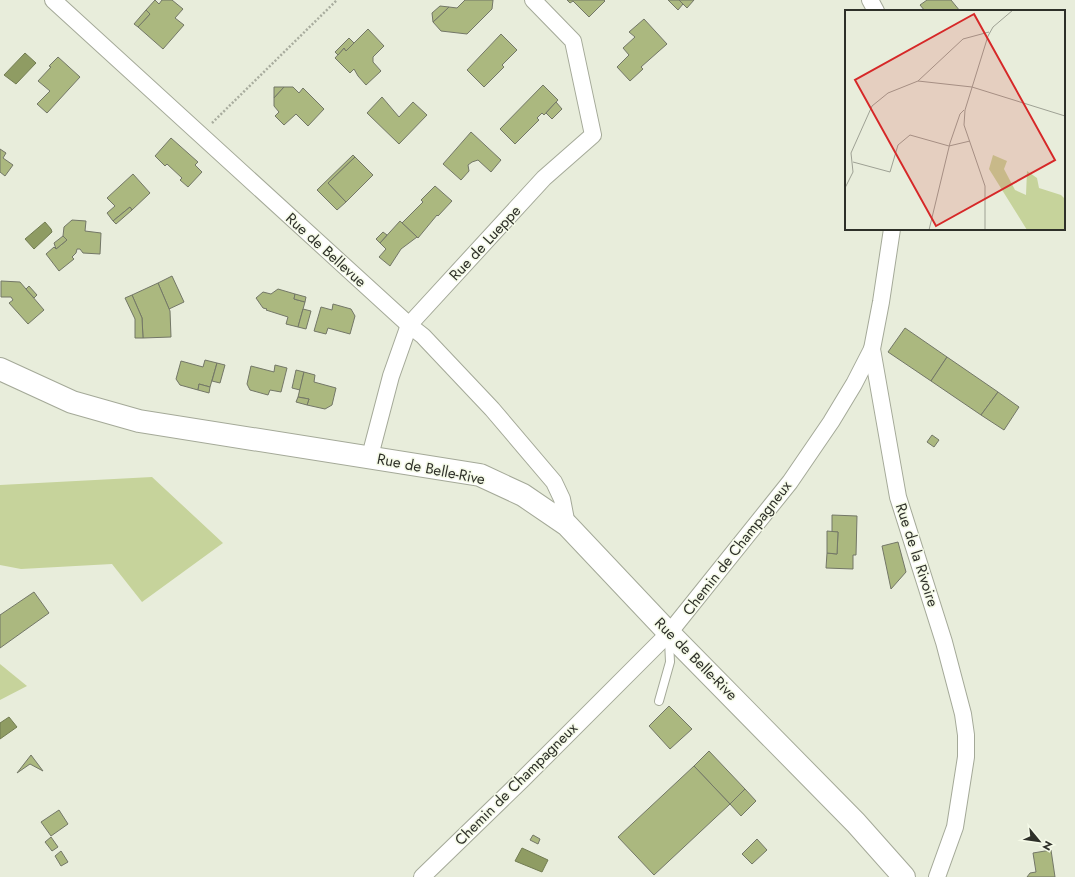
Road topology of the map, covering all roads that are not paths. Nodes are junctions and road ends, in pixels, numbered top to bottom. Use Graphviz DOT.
graph roads {
  1 [pos="53,0"];
  2 [pos="533,0"];
  3 [pos="870,0"];
  4 [pos="875,10"];
  5 [pos="892,230"];
  6 [pos="409,325"];
  7 [pos="872,349"];
  8 [pos="0,369"];
  9 [pos="370,456"];
  10 [pos="567,525"];
  11 [pos="669,633"];
  12 [pos="660,701"];
  13 [pos="422,877"];
  14 [pos="904,877"];
  15 [pos="937,877"];
  1 -- 6 [label="street, Rue de Bellevue"];
  2 -- 6 [label="street, Rue de Lueppe"];
  3 -- 4 [label="street"];
  5 -- 7 [label="street, Rue de la Rivoire"];
  6 -- 9 [label="street, Rue de Lueppe"];
  6 -- 10 [label="street, Rue de Bellevue"];
  7 -- 11 [label="street, Chemin de Champagneux"];
  7 -- 15 [label="street, Rue de la Rivoire"];
  8 -- 9 [label="street, Rue de Belle-Rive"];
  9 -- 10 [label="street, Rue de Belle-Rive"];
  10 -- 11 [label="street, Rue de Belle-Rive"];
  11 -- 12 [label="lane"];
  11 -- 13 [label="street, Chemin de Champagneux"];
  11 -- 14 [label="street, Rue de Belle-Rive"];
}
